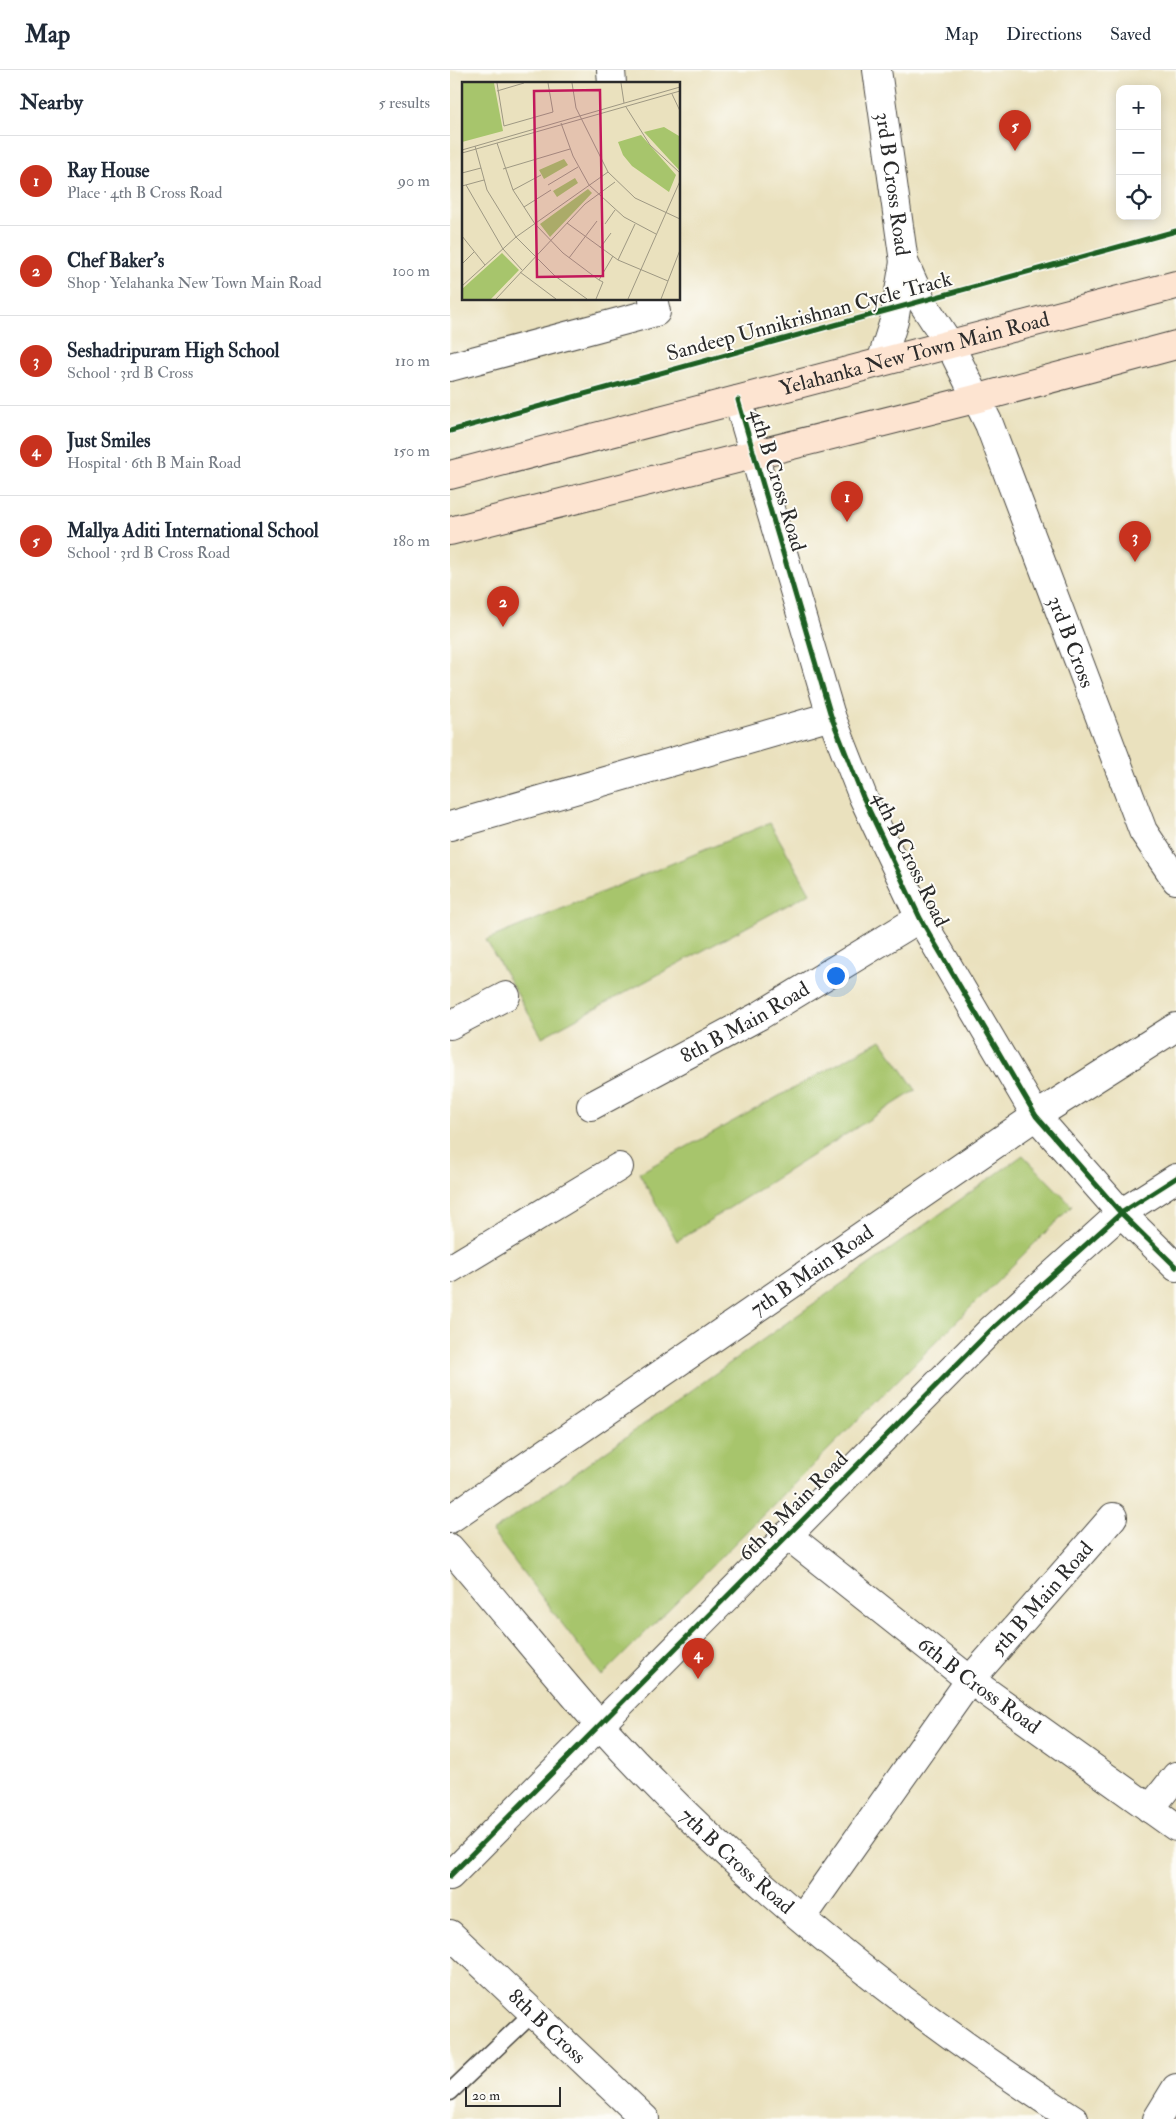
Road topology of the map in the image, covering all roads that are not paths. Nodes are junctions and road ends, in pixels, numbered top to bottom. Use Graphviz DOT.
graph roads {
  1 [pos="878,70"];
  2 [pos="904,262"];
  3 [pos="1176,285"];
  4 [pos="653,300"];
  5 [pos="950,344"];
  6 [pos="1176,345"];
  7 [pos="882,362"];
  8 [pos="450,367"];
  9 [pos="975,399"];
  10 [pos="738,400"];
  11 [pos="755,455"];
  12 [pos="450,475"];
  13 [pos="450,531"];
  14 [pos="831,716"];
  15 [pos="450,826"];
  16 [pos="1176,880"];
  17 [pos="920,918"];
  18 [pos="506,996"];
  19 [pos="450,1024"];
  20 [pos="1176,1027"];
  21 [pos="591,1106"];
  22 [pos="1036,1116"];
  23 [pos="619,1167"];
  24 [pos="1176,1178"];
  25 [pos="1121,1213"];
  26 [pos="1176,1267"];
  27 [pos="450,1269"];
  28 [pos="1114,1517"];
  29 [pos="450,1519"];
  30 [pos="787,1535"];
  31 [pos="450,1548"];
  32 [pos="970,1680"];
  33 [pos="600,1724"];
  34 [pos="1176,1776"];
  35 [pos="1150,1809"];
  36 [pos="1176,1827"];
  37 [pos="450,1876"];
  38 [pos="802,1918"];
  39 [pos="450,1934"];
  40 [pos="532,2012"];
  41 [pos="1176,2088"];
  42 [pos="450,2092"];
  43 [pos="645,2119"];
  44 [pos="1074,2119"];
  45 [pos="1157,2119"];
  1 -- 2 [label="street, 3rd B Cross Road"];
  2 -- 5 [label="street, 3rd B Cross Road"];
  2 -- 7 [label="street"];
  3 -- 5 [label="main road, Yelahanka New Town Main Road"];
  4 -- 8 [label="street"];
  5 -- 7 [label="main road, Yelahanka New Town Main Road"];
  5 -- 9 [label="street, 3rd B Cross Road"];
  6 -- 9 [label="main road"];
  7 -- 10 [label="main road, Yelahanka New Town Main Road"];
  9 -- 11 [label="main road"];
  9 -- 16 [label="street, 3rd B Cross"];
  10 -- 11 [label="street, 4th B Cross Road"];
  10 -- 12 [label="main road, Yelahanka New Town Main Road"];
  11 -- 13 [label="main road"];
  11 -- 14 [label="street, 4th B Cross Road"];
  14 -- 15 [label="street"];
  14 -- 17 [label="street, 4th B Cross Road"];
  17 -- 21 [label="street, 8th B Main Road"];
  17 -- 22 [label="street, 4th B Cross Road"];
  18 -- 19 [label="street"];
  20 -- 22 [label="street, 7th B Main Road"];
  22 -- 25 [label="street, 4th B Cross Road"];
  22 -- 29 [label="street, 7th B Main Road"];
  23 -- 27 [label="street"];
  24 -- 25 [label="street, 6th B Main Road"];
  25 -- 26 [label="street, 4th B Cross Road"];
  25 -- 30 [label="street, 6th B Main Road"];
  28 -- 32 [label="street, 5th B Main Road"];
  30 -- 32 [label="street, 6th B Cross Road"];
  30 -- 33 [label="street, 6th B Main Road"];
  31 -- 33 [label="street, 7th B Cross Road"];
  32 -- 35 [label="street, 6th B Cross Road"];
  32 -- 38 [label="street, 5th B Main Road"];
  33 -- 37 [label="street, 6th B Main Road"];
  33 -- 38 [label="street, 7th B Cross Road"];
  34 -- 35 [label="street"];
  35 -- 36 [label="street, 6th B Cross Road"];
  38 -- 44 [label="street, 7th B Cross Road"];
  39 -- 40 [label="street, 8th B Cross"];
  40 -- 42 [label="lane"];
  40 -- 43 [label="street, 8th B Cross"];
  41 -- 45 [label="street"];
}
